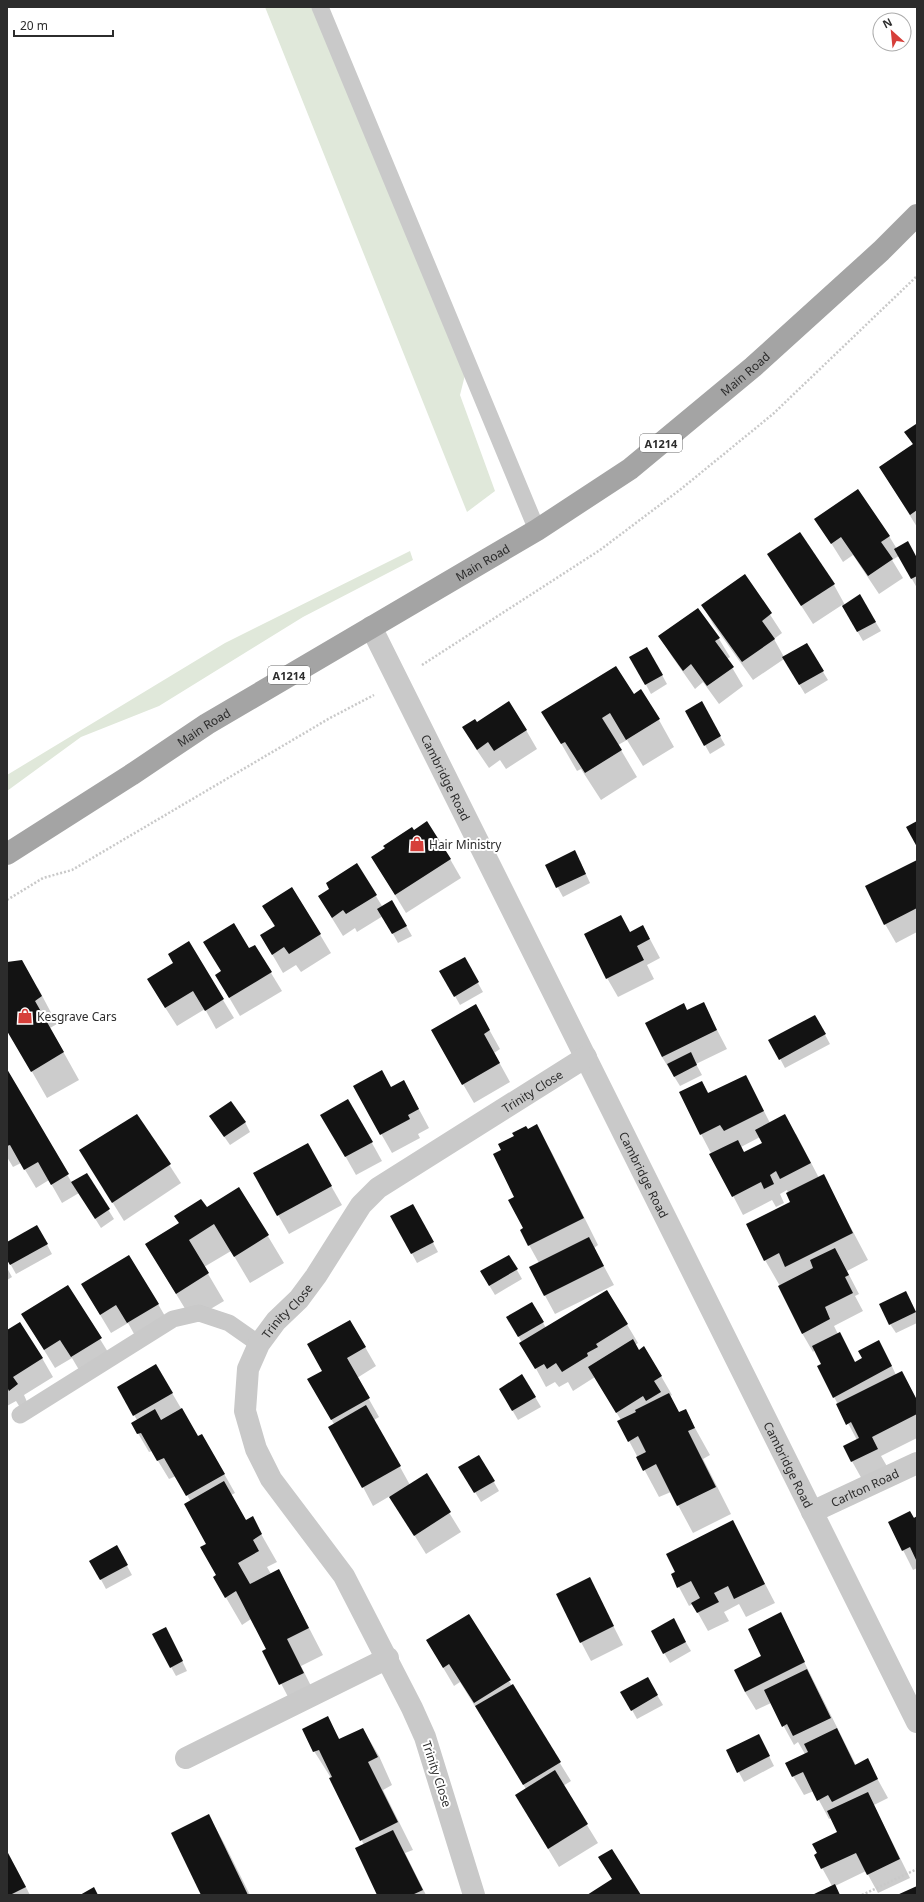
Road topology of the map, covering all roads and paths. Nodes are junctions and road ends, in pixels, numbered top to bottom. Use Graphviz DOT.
graph roads {
  1 [pos="320,7"];
  2 [pos="917,215"];
  3 [pos="917,276"];
  4 [pos="537,530"];
  5 [pos="371,627"];
  6 [pos="398,682"];
  7 [pos="7,854"];
  8 [pos="7,900"];
  9 [pos="586,1058"];
  10 [pos="259,1344"];
  11 [pos="20,1415"];
  12 [pos="917,1463"];
  13 [pos="812,1512"];
  14 [pos="388,1658"];
  15 [pos="917,1722"];
  16 [pos="186,1758"];
  17 [pos="917,1869"];
  18 [pos="474,1895"];
  19 [pos="862,1895"];
  1 -- 4 [label="lane"];
  2 -- 4 [label="main road, Main Road / A1214"];
  3 -- 6 [label="path"];
  4 -- 5 [label="main road, Main Road / A1214"];
  5 -- 6 [label="street, Cambridge Road"];
  5 -- 7 [label="main road, Main Road / A1214"];
  6 -- 8 [label="path"];
  6 -- 9 [label="street, Cambridge Road"];
  9 -- 10 [label="street, Trinity Close"];
  9 -- 13 [label="street, Cambridge Road"];
  10 -- 11 [label="lane"];
  10 -- 14 [label="street, Trinity Close"];
  12 -- 13 [label="street, Carlton Road"];
  13 -- 15 [label="street, Cambridge Road"];
  14 -- 16 [label="street"];
  14 -- 18 [label="street, Trinity Close"];
  17 -- 19 [label="path"];
}
